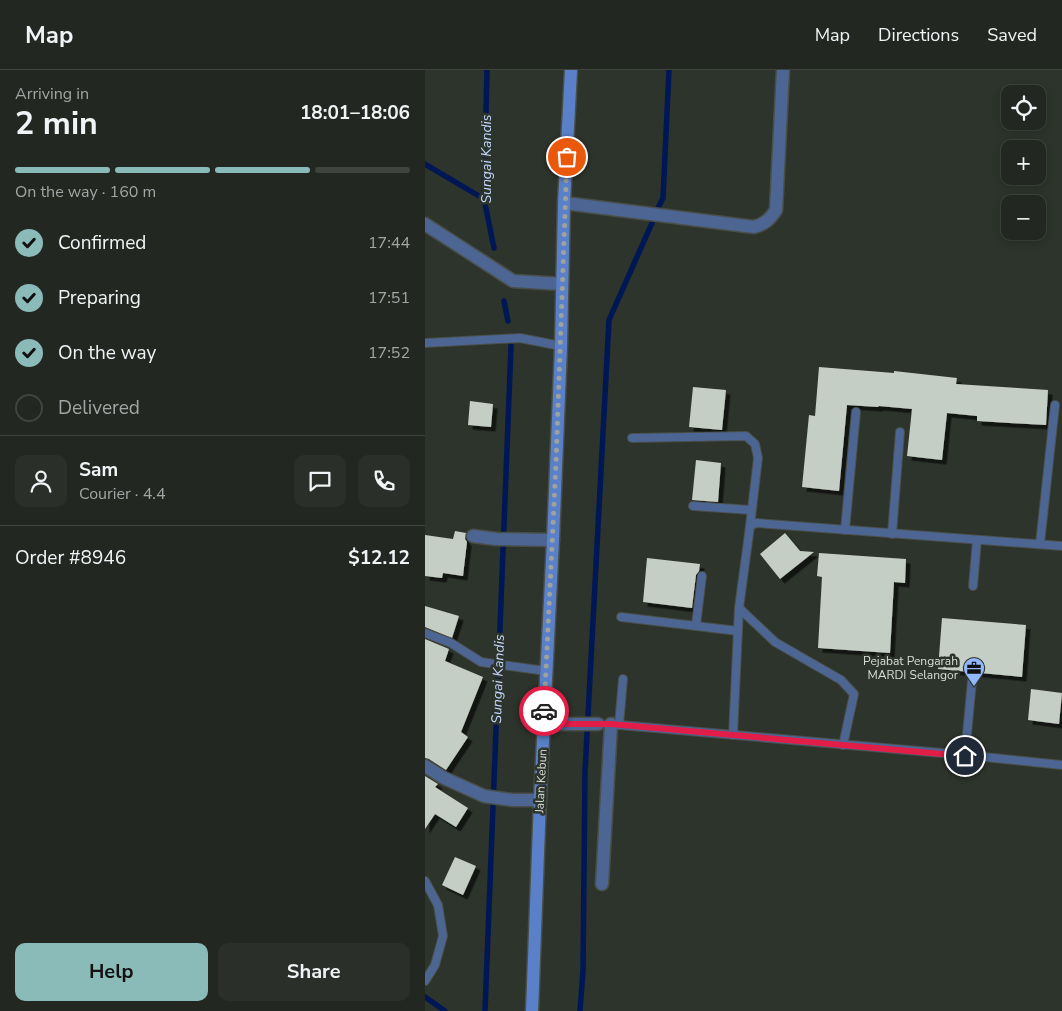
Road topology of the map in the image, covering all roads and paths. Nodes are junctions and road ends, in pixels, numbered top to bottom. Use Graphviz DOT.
graph roads {
  1 [pos="783,70"];
  2 [pos="571,71"];
  3 [pos="564,203"];
  4 [pos="425,224"];
  5 [pos="563,284"];
  6 [pos="425,343"];
  7 [pos="561,346"];
  8 [pos="1055,405"];
  9 [pos="856,412"];
  10 [pos="900,432"];
  11 [pos="632,438"];
  12 [pos="693,506"];
  13 [pos="751,510"];
  14 [pos="750,526"];
  15 [pos="845,530"];
  16 [pos="892,534"];
  17 [pos="473,536"];
  18 [pos="553,540"];
  19 [pos="977,540"];
  20 [pos="1040,544"];
  21 [pos="1062,546"];
  22 [pos="702,576"];
  23 [pos="973,586"];
  24 [pos="739,608"];
  25 [pos="621,617"];
  26 [pos="696,625"];
  27 [pos="738,631"];
  28 [pos="425,633"];
  29 [pos="546,672"];
  30 [pos="623,680"];
  31 [pos="972,681"];
  32 [pos="544,724"];
  33 [pos="598,724"];
  34 [pos="615,725"];
  35 [pos="733,735"];
  36 [pos="843,745"];
  37 [pos="965,756"];
  38 [pos="1062,765"];
  39 [pos="425,766"];
  40 [pos="540,800"];
  41 [pos="425,881"];
  42 [pos="602,884"];
  43 [pos="425,981"];
  44 [pos="532,1011"];
  1 -- 3 [label="street"];
  2 -- 3 [label="main road, Jalan Kebun"];
  3 -- 5 [label="main road, Jalan Kebun"];
  4 -- 5 [label="street"];
  5 -- 7 [label="main road, Jalan Kebun"];
  6 -- 7 [label="lane"];
  7 -- 18 [label="main road, Jalan Kebun"];
  8 -- 20 [label="lane"];
  9 -- 15 [label="lane"];
  10 -- 16 [label="lane"];
  11 -- 13 [label="lane"];
  12 -- 13 [label="lane"];
  13 -- 14 [label="lane"];
  14 -- 15 [label="lane"];
  14 -- 24 [label="lane"];
  15 -- 16 [label="lane"];
  16 -- 19 [label="lane"];
  17 -- 18 [label="street"];
  18 -- 29 [label="main road, Jalan Kebun"];
  19 -- 20 [label="lane"];
  19 -- 23 [label="lane"];
  20 -- 21 [label="lane"];
  22 -- 26 [label="lane"];
  24 -- 27 [label="lane"];
  24 -- 36 [label="lane"];
  25 -- 26 [label="lane"];
  26 -- 27 [label="lane"];
  27 -- 35 [label="lane"];
  28 -- 29 [label="lane"];
  29 -- 32 [label="main road, Jalan Kebun"];
  30 -- 34 [label="lane"];
  31 -- 37 [label="lane"];
  32 -- 33 [label="street"];
  32 -- 40 [label="main road, Jalan Kebun"];
  33 -- 34 [label="lane"];
  34 -- 35 [label="lane"];
  34 -- 42 [label="street"];
  35 -- 36 [label="lane"];
  36 -- 37 [label="lane"];
  37 -- 38 [label="lane"];
  39 -- 40 [label="street"];
  40 -- 44 [label="main road, Jalan Kebun"];
  41 -- 43 [label="lane"];
}
